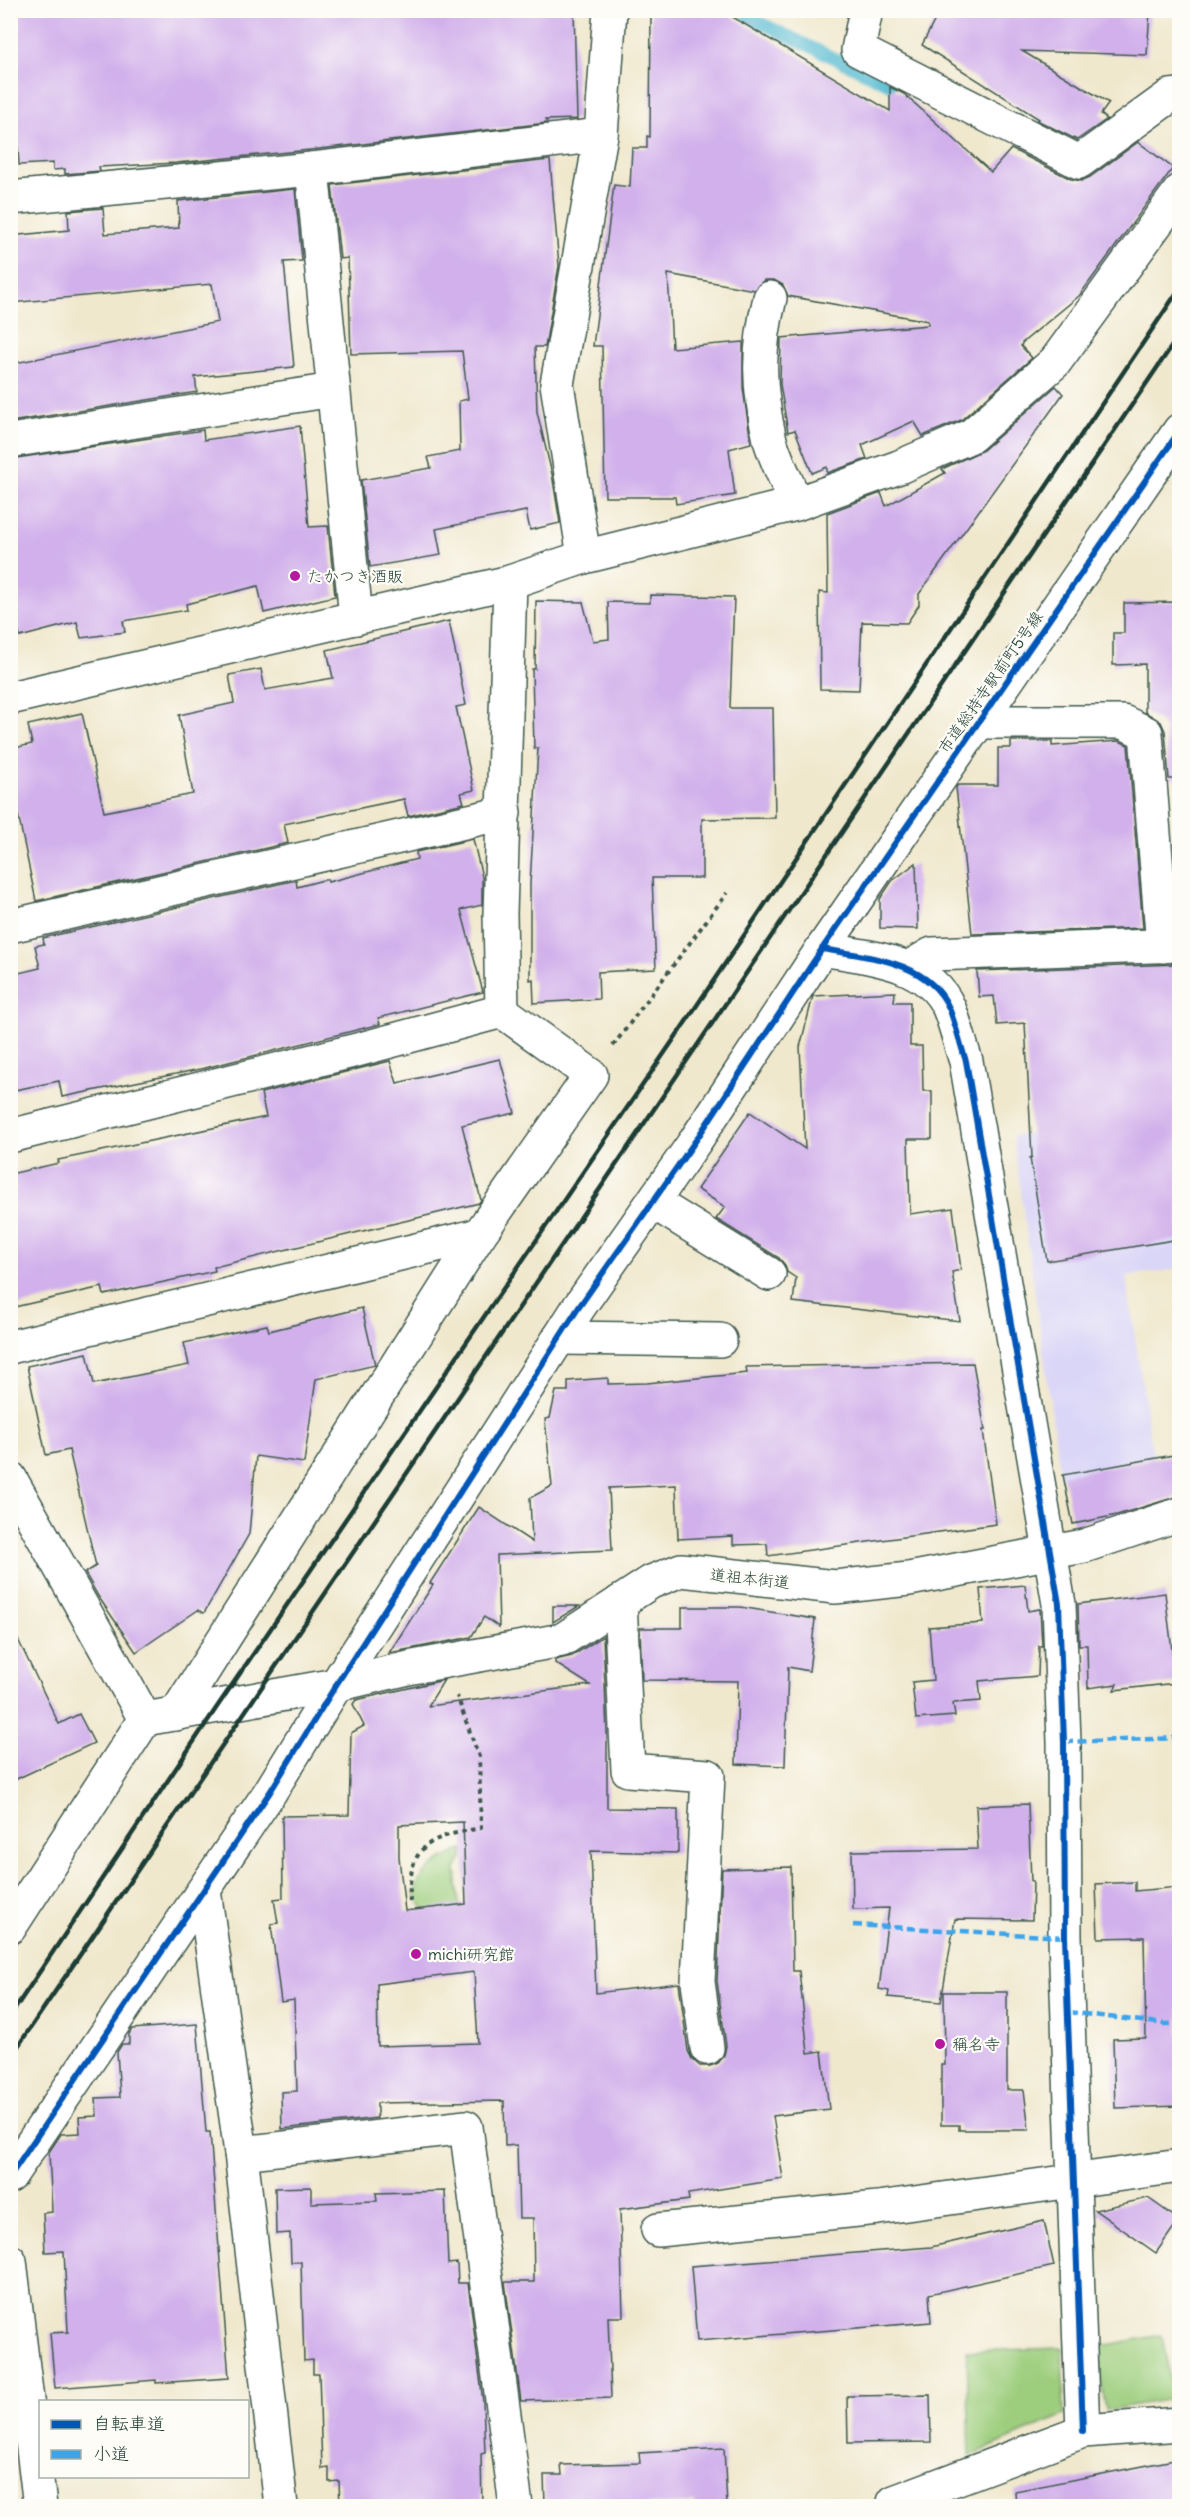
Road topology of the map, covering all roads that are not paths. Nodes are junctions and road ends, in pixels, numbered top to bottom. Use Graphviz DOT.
graph roads {
  1 [pos="610,10"];
  2 [pos="866,10"];
  3 [pos="1179,95"];
  4 [pos="602,135"];
  5 [pos="312,169"];
  6 [pos="1179,191"];
  7 [pos="10,198"];
  8 [pos="770,298"];
  9 [pos="333,390"];
  10 [pos="1179,430"];
  11 [pos="10,441"];
  12 [pos="796,504"];
  13 [pos="584,557"];
  14 [pos="510,582"];
  15 [pos="356,618"];
  16 [pos="10,698"];
  17 [pos="979,722"];
  18 [pos="504,813"];
  19 [pos="10,926"];
  20 [pos="1171,946"];
  21 [pos="822,949"];
  22 [pos="908,968"];
  23 [pos="502,1011"];
  24 [pos="10,1136"];
  25 [pos="653,1202"];
  26 [pos="479,1235"];
  27 [pos="769,1274"];
  28 [pos="559,1338"];
  29 [pos="720,1340"];
  30 [pos="10,1347"];
  31 [pos="10,1478"];
  32 [pos="1179,1514"];
  33 [pos="1050,1552"];
  34 [pos="620,1602"];
  35 [pos="336,1685"];
  36 [pos="161,1716"];
  37 [pos="204,1890"];
  38 [pos="10,1927"];
  39 [pos="707,2048"];
  40 [pos="241,2153"];
  41 [pos="1179,2166"];
  42 [pos="10,2176"];
  43 [pos="1074,2180"];
  44 [pos="657,2230"];
  45 [pos="10,2261"];
  46 [pos="1179,2424"];
  47 [pos="1083,2431"];
  48 [pos="894,2502"];
  49 [pos="40,2506"];
  50 [pos="281,2506"];
  51 [pos="516,2506"];
  1 -- 4 [label="street"];
  2 -- 3 [label="street"];
  4 -- 5 [label="street"];
  4 -- 13 [label="street"];
  5 -- 7 [label="street"];
  5 -- 9 [label="street"];
  6 -- 12 [label="street"];
  8 -- 12 [label="street"];
  9 -- 11 [label="street"];
  9 -- 15 [label="street"];
  10 -- 17 [label="street, 市道総持寺駅前町5号線"];
  12 -- 13 [label="street"];
  13 -- 14 [label="street"];
  14 -- 15 [label="street"];
  14 -- 18 [label="street"];
  15 -- 16 [label="street"];
  17 -- 20 [label="street"];
  17 -- 21 [label="street, 市道総持寺駅前町5号線"];
  18 -- 19 [label="street"];
  18 -- 23 [label="street"];
  20 -- 22 [label="street"];
  21 -- 22 [label="street"];
  21 -- 25 [label="street, 市道総持寺駅前町5号線"];
  22 -- 33 [label="street"];
  23 -- 24 [label="street"];
  23 -- 26 [label="street"];
  25 -- 27 [label="street"];
  25 -- 28 [label="street, 市道総持寺駅前町5号線"];
  26 -- 30 [label="street"];
  26 -- 36 [label="street"];
  28 -- 29 [label="street"];
  28 -- 35 [label="street, 市道総持寺駅前町5号線"];
  31 -- 36 [label="street"];
  32 -- 33 [label="street, 道祖本街道"];
  33 -- 34 [label="street, 道祖本街道"];
  33 -- 43 [label="street"];
  34 -- 35 [label="street, 道祖本街道"];
  34 -- 39 [label="street"];
  35 -- 36 [label="street, 道祖本街道"];
  35 -- 37 [label="street, 市道総持寺駅前町5号線"];
  36 -- 38 [label="street"];
  37 -- 40 [label="street"];
  37 -- 42 [label="street, 市道総持寺駅前町5号線"];
  40 -- 50 [label="street"];
  40 -- 51 [label="street"];
  41 -- 43 [label="street"];
  43 -- 44 [label="street"];
  43 -- 47 [label="street"];
  45 -- 49 [label="street"];
  46 -- 47 [label="street"];
  47 -- 48 [label="street"];
}
